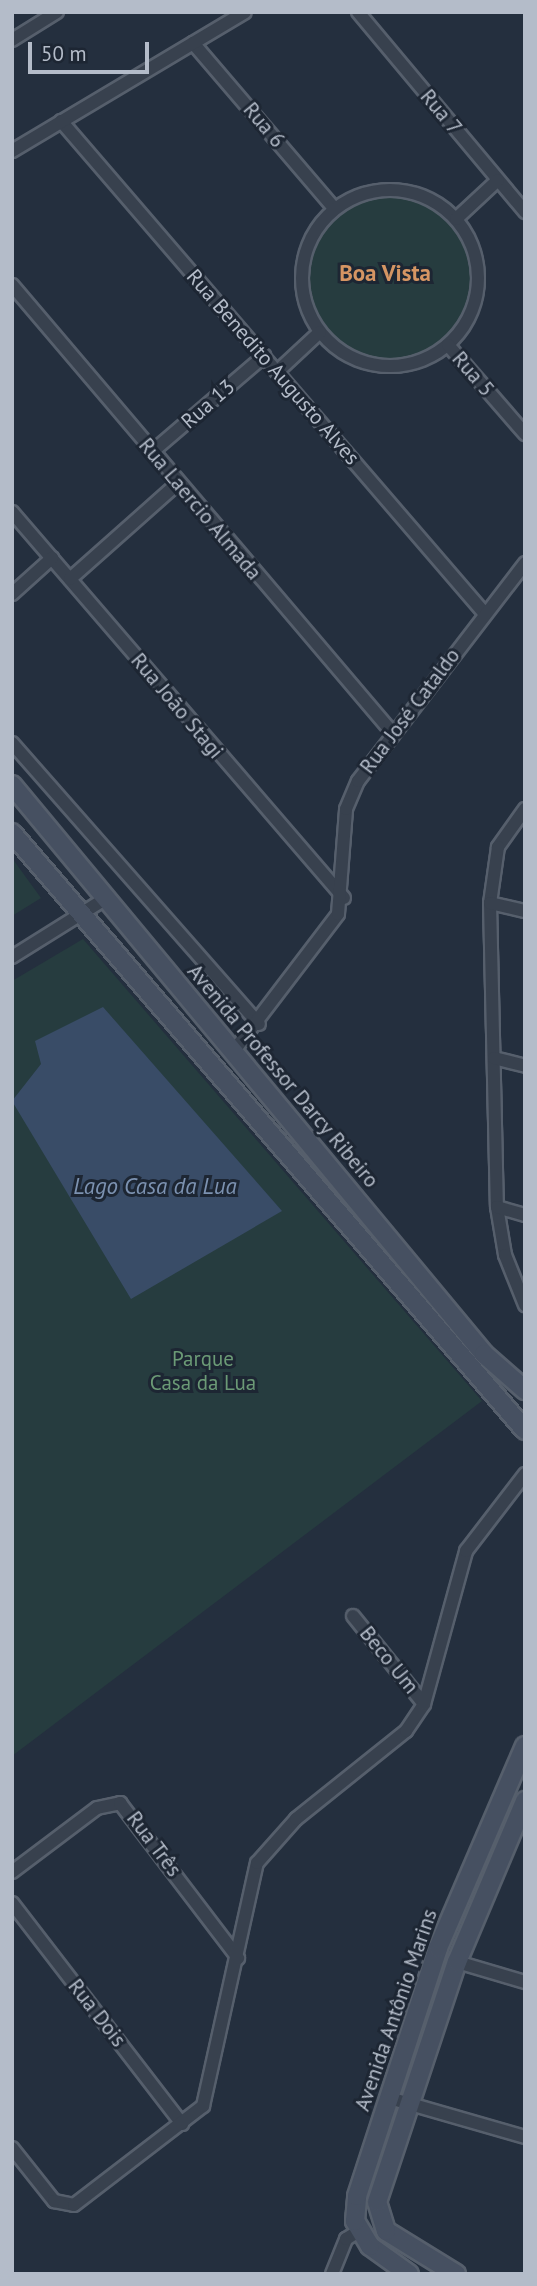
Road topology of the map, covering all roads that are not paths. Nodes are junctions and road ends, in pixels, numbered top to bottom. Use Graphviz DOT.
graph roads {
  1 [pos="57,12"];
  2 [pos="245,12"];
  3 [pos="358,12"];
  4 [pos="12,40"];
  5 [pos="193,43"];
  6 [pos="61,121"];
  7 [pos="12,150"];
  8 [pos="498,180"];
  9 [pos="334,208"];
  10 [pos="525,212"];
  11 [pos="456,219"];
  12 [pos="12,285"];
  13 [pos="320,332"];
  14 [pos="448,345"];
  15 [pos="264,356"];
  16 [pos="278,372"];
  17 [pos="525,434"];
  18 [pos="152,452"];
  19 [pos="177,484"];
  20 [pos="12,512"];
  21 [pos="52,558"];
  22 [pos="525,563"];
  23 [pos="70,579"];
  24 [pos="12,594"];
  25 [pos="485,614"];
  26 [pos="391,731"];
  27 [pos="12,743"];
  28 [pos="12,785"];
  29 [pos="525,809"];
  30 [pos="12,833"];
  31 [pos="108,897"];
  32 [pos="344,898"];
  33 [pos="490,902"];
  34 [pos="525,911"];
  35 [pos="81,915"];
  36 [pos="12,957"];
  37 [pos="259,1024"];
  38 [pos="233,1052"];
  39 [pos="494,1058"];
  40 [pos="525,1066"];
  41 [pos="497,1208"];
  42 [pos="525,1215"];
  43 [pos="525,1305"];
  44 [pos="525,1390"];
  45 [pos="525,1430"];
  46 [pos="525,1474"];
  47 [pos="353,1616"];
  48 [pos="424,1704"];
  49 [pos="525,1746"];
  50 [pos="525,1801"];
  51 [pos="496,1814"];
  52 [pos="520,1823"];
  53 [pos="12,1872"];
  54 [pos="12,1903"];
  55 [pos="238,1958"];
  56 [pos="457,1962"];
  57 [pos="525,1982"];
  58 [pos="389,2098"];
  59 [pos="411,2105"];
  60 [pos="182,2124"];
  61 [pos="525,2137"];
  62 [pos="12,2148"];
  63 [pos="359,2231"];
  64 [pos="332,2274"];
  65 [pos="409,2274"];
  66 [pos="456,2274"];
  1 -- 4 [label="street"];
  2 -- 5 [label="street"];
  3 -- 8 [label="street, Rua 7"];
  5 -- 6 [label="street"];
  5 -- 9 [label="street, Rua 6"];
  6 -- 7 [label="street"];
  6 -- 15 [label="street, Rua Benedito Augusto Alves"];
  8 -- 10 [label="street, Rua 7"];
  8 -- 11 [label="street"];
  9 -- 11 [label="street"];
  9 -- 13 [label="street"];
  11 -- 14 [label="street"];
  12 -- 18 [label="street, Rua Laercio Almada"];
  13 -- 14 [label="street"];
  13 -- 16 [label="street"];
  14 -- 17 [label="street, Rua 5"];
  15 -- 16 [label="street, Rua Benedito Augusto Alves"];
  15 -- 18 [label="street, Rua 13"];
  16 -- 25 [label="street, Rua Benedito Augusto Alves"];
  18 -- 19 [label="street, Rua Laercio Almada"];
  19 -- 23 [label="street"];
  19 -- 26 [label="street, Rua Laercio Almada"];
  20 -- 21 [label="street, Rua João Stagi"];
  21 -- 23 [label="street, Rua João Stagi"];
  21 -- 24 [label="street"];
  22 -- 25 [label="street, Rua José Cataldo"];
  23 -- 32 [label="street, Rua João Stagi"];
  25 -- 26 [label="street, Rua José Cataldo"];
  26 -- 32 [label="street, Rua José Cataldo"];
  27 -- 37 [label="street"];
  28 -- 31 [label="main road, Avenida Professor Darcy Ribeiro"];
  29 -- 33 [label="street"];
  30 -- 35 [label="main road"];
  31 -- 35 [label="street"];
  31 -- 38 [label="main road, Avenida Professor Darcy Ribeiro"];
  32 -- 37 [label="street, Rua José Cataldo"];
  33 -- 34 [label="street"];
  33 -- 39 [label="street"];
  35 -- 36 [label="street"];
  35 -- 45 [label="main road"];
  37 -- 38 [label="street, Rua José Cataldo"];
  38 -- 44 [label="main road, Avenida Professor Darcy Ribeiro"];
  39 -- 40 [label="street"];
  39 -- 41 [label="street"];
  41 -- 42 [label="street"];
  41 -- 43 [label="street"];
  46 -- 48 [label="street"];
  47 -- 48 [label="street, Beco Um"];
  48 -- 55 [label="street"];
  49 -- 51 [label="main road, Avenida Antônio Marins"];
  50 -- 52 [label="main road, Avenida Antônio Marins"];
  51 -- 52 [label="street"];
  51 -- 58 [label="main road, Avenida Antônio Marins"];
  52 -- 56 [label="main road, Avenida Antônio Marins"];
  53 -- 55 [label="street, Rua Três"];
  54 -- 60 [label="street, Rua Dois"];
  55 -- 60 [label="street"];
  56 -- 57 [label="street"];
  56 -- 59 [label="main road, Avenida Antônio Marins"];
  58 -- 59 [label="street"];
  58 -- 63 [label="main road, Avenida Antônio Marins"];
  59 -- 61 [label="street"];
  59 -- 66 [label="main road, Avenida Antônio Marins"];
  60 -- 62 [label="street"];
  63 -- 64 [label="street"];
  63 -- 65 [label="main road"];
}
